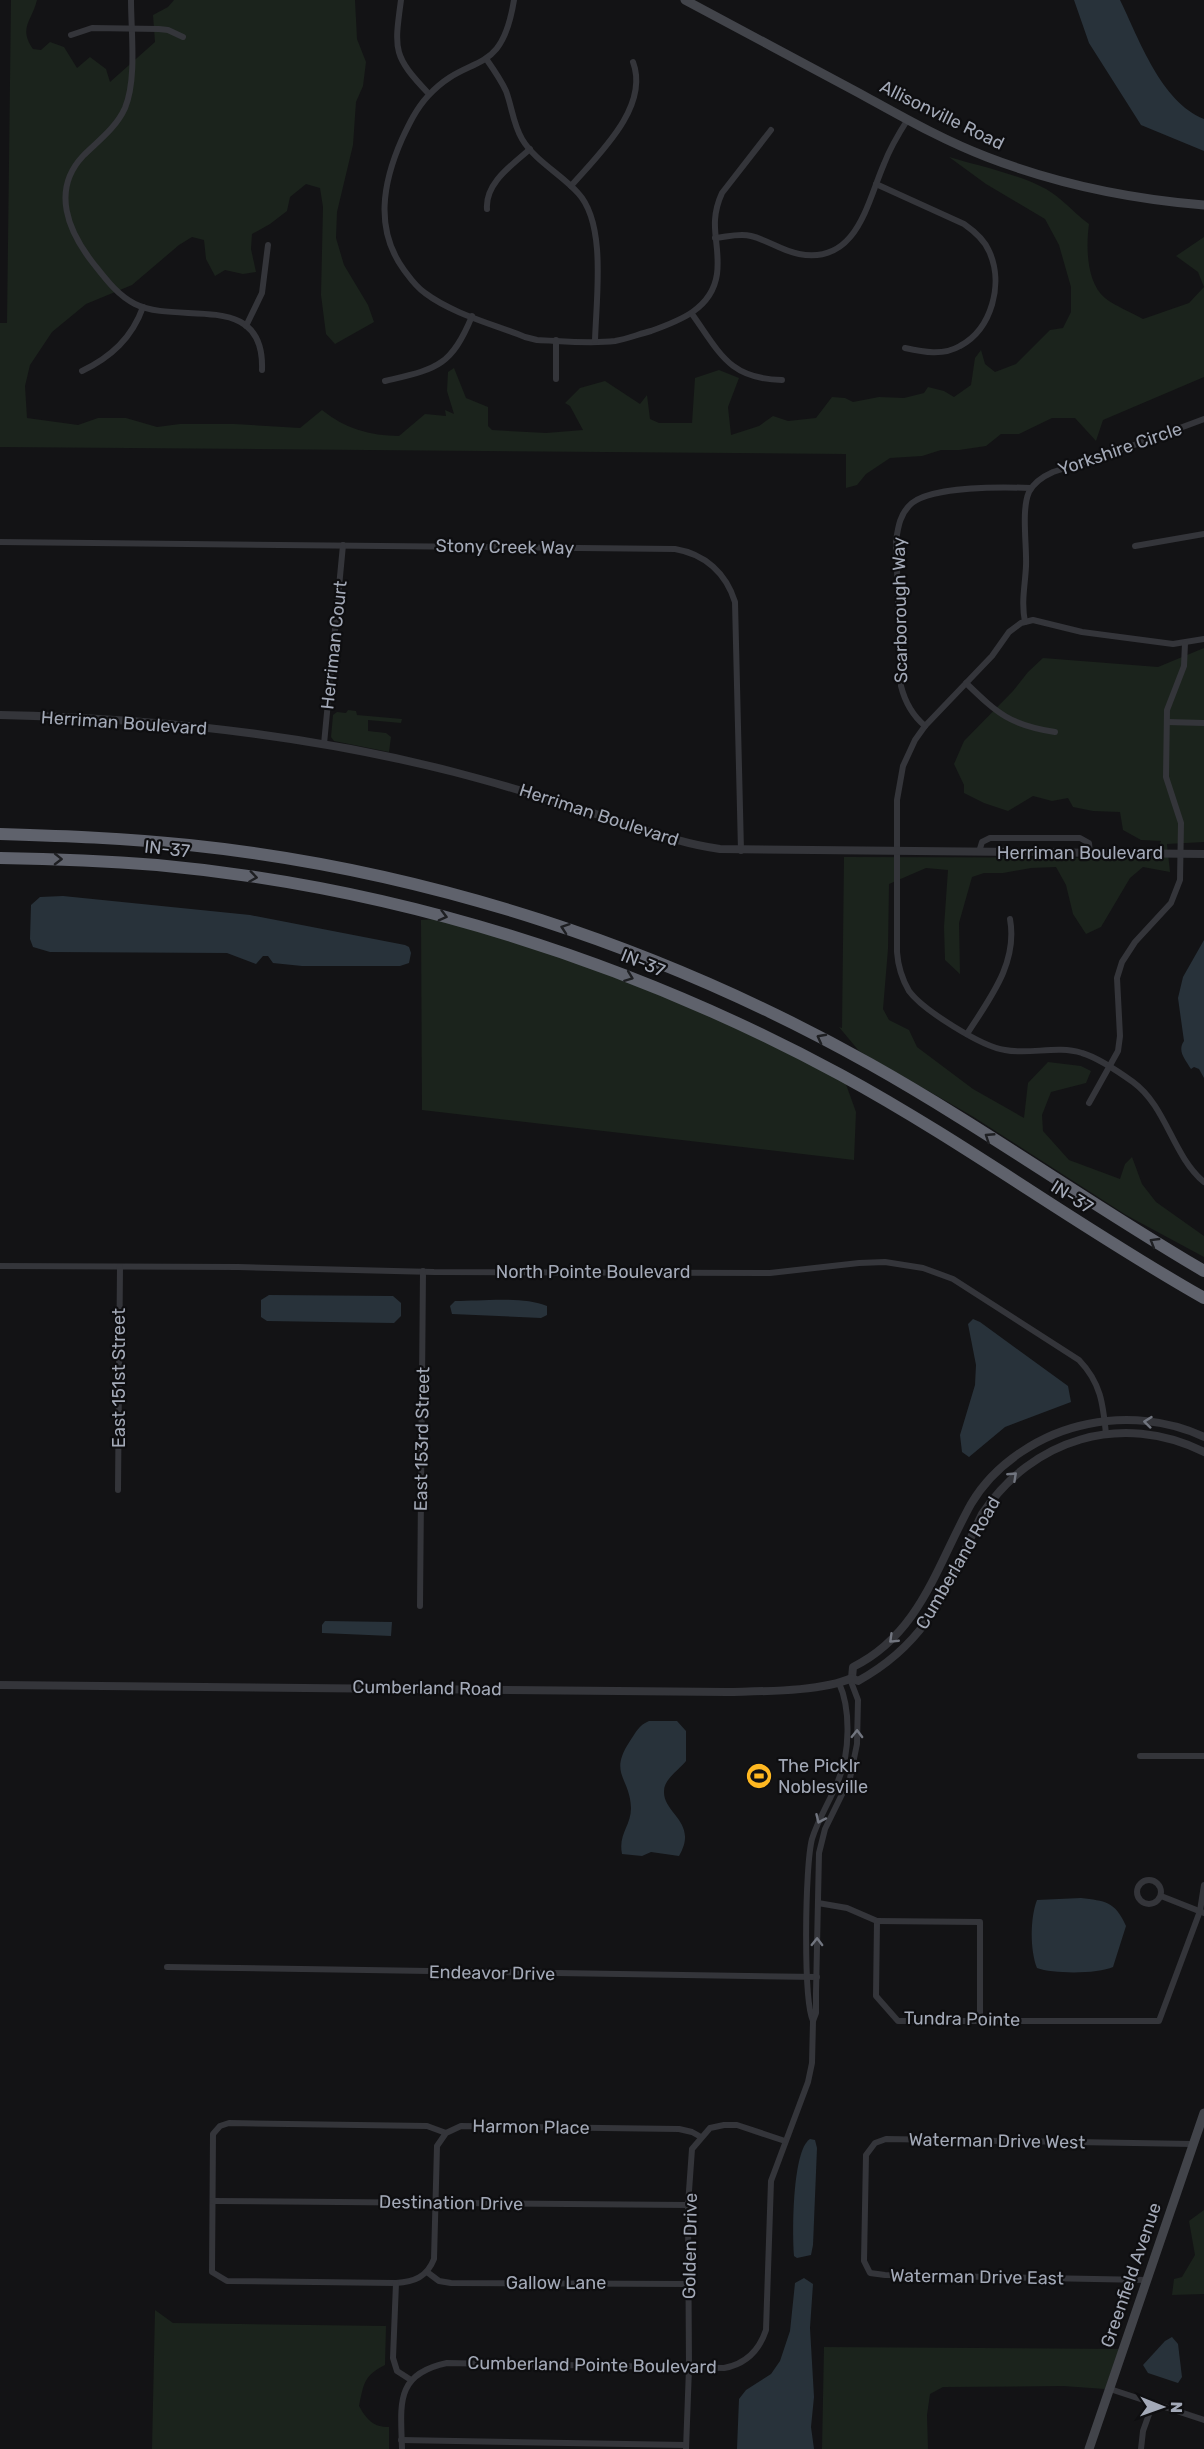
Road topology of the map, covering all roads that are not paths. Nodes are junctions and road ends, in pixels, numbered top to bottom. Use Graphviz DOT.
graph roads {
  1 [pos="132,0"];
  2 [pos="401,0"];
  3 [pos="514,0"];
  4 [pos="684,0"];
  5 [pos="131,29"];
  6 [pos="71,35"];
  7 [pos="183,37"];
  8 [pos="487,60"];
  9 [pos="633,62"];
  10 [pos="429,94"];
  11 [pos="908,119"];
  12 [pos="771,130"];
  13 [pos="530,149"];
  14 [pos="876,184"];
  15 [pos="571,186"];
  16 [pos="1204,205"];
  17 [pos="487,209"];
  18 [pos="715,238"];
  19 [pos="268,245"];
  20 [pos="143,307"];
  21 [pos="692,314"];
  22 [pos="472,316"];
  23 [pos="246,326"];
  24 [pos="556,340"];
  25 [pos="595,341"];
  26 [pos="905,348"];
  27 [pos="262,369"];
  28 [pos="82,371"];
  29 [pos="556,379"];
  30 [pos="782,380"];
  31 [pos="385,381"];
  32 [pos="1204,419"];
  33 [pos="1031,488"];
  34 [pos="1204,534"];
  35 [pos="0,542"];
  36 [pos="343,545"];
  37 [pos="1135,546"];
  38 [pos="1025,622"];
  39 [pos="1204,639"];
  40 [pos="1185,643"];
  41 [pos="966,683"];
  42 [pos="0,716"];
  43 [pos="1167,722"];
  44 [pos="1204,723"];
  45 [pos="925,726"];
  46 [pos="1055,732"];
  47 [pos="324,744"];
  48 [pos="0,834"];
  49 [pos="741,851"];
  50 [pos="897,851"];
  51 [pos="979,852"];
  52 [pos="1090,853"];
  53 [pos="1182,854"];
  54 [pos="1204,854"];
  55 [pos="0,858"];
  56 [pos="1010,919"];
  57 [pos="967,1034"];
  58 [pos="1109,1068"];
  59 [pos="1089,1103"];
  60 [pos="1204,1182"];
  61 [pos="0,1266"];
  62 [pos="120,1267"];
  63 [pos="423,1271"];
  64 [pos="1204,1271"];
  65 [pos="1204,1298"];
  66 [pos="1105,1421"];
  67 [pos="1106,1434"];
  68 [pos="1204,1437"];
  69 [pos="1204,1452"];
  70 [pos="118,1490"];
  71 [pos="420,1606"];
  72 [pos="851,1679"];
  73 [pos="839,1683"];
  74 [pos="0,1685"];
  75 [pos="1140,1756"];
  76 [pos="1204,1756"];
  77 [pos="1204,1885"];
  78 [pos="1161,1896"];
  79 [pos="818,1903"];
  80 [pos="1202,1912"];
  81 [pos="877,1921"];
  82 [pos="167,1967"];
  83 [pos="807,1977"];
  84 [pos="817,1977"];
  85 [pos="980,2020"];
  86 [pos="813,2021"];
  87 [pos="1204,2113"];
  88 [pos="446,2133"];
  89 [pos="701,2137"];
  90 [pos="785,2140"];
  91 [pos="1193,2144"];
  92 [pos="213,2201"];
  93 [pos="435,2203"];
  94 [pos="688,2205"];
  95 [pos="865,2212"];
  96 [pos="427,2272"];
  97 [pos="1148,2280"];
  98 [pos="396,2283"];
  99 [pos="689,2284"];
  100 [pos="689,2368"];
  101 [pos="411,2380"];
  102 [pos="1110,2389"];
  103 [pos="1153,2403"];
  104 [pos="1204,2420"];
  105 [pos="402,2440"];
  106 [pos="686,2447"];
  107 [pos="402,2449"];
  108 [pos="1089,2449"];
  109 [pos="1141,2449"];
  1 -- 5 [label="street"];
  2 -- 10 [label="street"];
  3 -- 8 [label="street"];
  4 -- 11 [label="main road, Allisonville Road"];
  5 -- 6 [label="street"];
  5 -- 7 [label="street"];
  5 -- 20 [label="street"];
  8 -- 10 [label="street"];
  8 -- 13 [label="street"];
  9 -- 15 [label="street"];
  10 -- 22 [label="street"];
  11 -- 14 [label="street"];
  11 -- 16 [label="main road, Allisonville Road"];
  12 -- 18 [label="street"];
  13 -- 15 [label="street"];
  13 -- 17 [label="street"];
  14 -- 18 [label="street"];
  14 -- 26 [label="street"];
  15 -- 25 [label="street"];
  18 -- 21 [label="street"];
  19 -- 23 [label="street"];
  20 -- 23 [label="street"];
  20 -- 28 [label="street"];
  21 -- 25 [label="street"];
  21 -- 30 [label="street"];
  22 -- 24 [label="street"];
  22 -- 31 [label="street"];
  23 -- 27 [label="street"];
  24 -- 25 [label="street"];
  24 -- 29 [label="street"];
  32 -- 33 [label="street, Yorkshire Circle"];
  33 -- 38 [label="street"];
  33 -- 45 [label="street, Scarborough Way"];
  34 -- 37 [label="street"];
  35 -- 36 [label="street, Stony Creek Way"];
  36 -- 47 [label="street, Herriman Court"];
  36 -- 49 [label="street, Stony Creek Way"];
  38 -- 40 [label="street"];
  38 -- 41 [label="street"];
  39 -- 40 [label="street"];
  40 -- 43 [label="street"];
  41 -- 45 [label="street"];
  41 -- 46 [label="street"];
  42 -- 47 [label="street, Herriman Boulevard"];
  43 -- 44 [label="street"];
  43 -- 53 [label="street"];
  45 -- 50 [label="street"];
  47 -- 49 [label="street, Herriman Boulevard"];
  64 -- 48 [label="highway, IN-37, one-way"];
  49 -- 50 [label="street, Herriman Boulevard"];
  50 -- 51 [label="street, Herriman Boulevard"];
  50 -- 57 [label="street"];
  51 -- 52 [label="street, Herriman Boulevard"];
  51 -- 52 [label="street"];
  52 -- 53 [label="street, Herriman Boulevard"];
  53 -- 54 [label="street, Herriman Boulevard"];
  53 -- 58 [label="street"];
  55 -- 65 [label="highway, IN-37, one-way"];
  56 -- 57 [label="street"];
  57 -- 58 [label="street"];
  58 -- 59 [label="street"];
  58 -- 60 [label="street"];
  61 -- 62 [label="street, North Pointe Boulevard"];
  62 -- 63 [label="street, North Pointe Boulevard"];
  62 -- 70 [label="street, East 151st Street"];
  63 -- 66 [label="street, North Pointe Boulevard"];
  63 -- 71 [label="street, East 153rd Street"];
  66 -- 67 [label="street, North Pointe Boulevard"];
  68 -- 66 [label="street, Cumberland Road, one-way"];
  66 -- 72 [label="street, Cumberland Road, one-way"];
  67 -- 69 [label="street, Cumberland Road"];
  72 -- 67 [label="street, Cumberland Road, one-way"];
  72 -- 73 [label="street, Cumberland Road"];
  79 -- 72 [label="street, Cumberland Pointe Boulevard, one-way"];
  73 -- 74 [label="street, Cumberland Road"];
  73 -- 83 [label="street, Cumberland Pointe Boulevard, one-way"];
  75 -- 76 [label="street"];
  77 -- 80 [label="street"];
  78 -- 80 [label="street"];
  79 -- 81 [label="street"];
  84 -- 79 [label="street, Cumberland Pointe Boulevard, one-way"];
  80 -- 85 [label="street, Tundra Pointe"];
  81 -- 85 [label="street, Tundra Pointe"];
  81 -- 85 [label="street"];
  82 -- 83 [label="street, Endeavor Drive"];
  83 -- 84 [label="street, Endeavor Drive"];
  83 -- 86 [label="street, Cumberland Pointe Boulevard"];
  84 -- 86 [label="street, Cumberland Pointe Boulevard"];
  86 -- 90 [label="street, Cumberland Pointe Boulevard"];
  87 -- 91 [label="main road, Greenfield Avenue"];
  88 -- 89 [label="street, Harmon Place"];
  88 -- 92 [label="street, Harmon Place"];
  88 -- 93 [label="street"];
  89 -- 90 [label="street"];
  89 -- 94 [label="street, Golden Drive"];
  90 -- 100 [label="street, Cumberland Pointe Boulevard"];
  91 -- 95 [label="street, Waterman Drive West"];
  91 -- 97 [label="main road, Greenfield Avenue"];
  92 -- 93 [label="street, Destination Drive"];
  92 -- 98 [label="street"];
  93 -- 94 [label="street, Destination Drive"];
  93 -- 96 [label="street"];
  94 -- 99 [label="street, Golden Drive"];
  95 -- 97 [label="street, Waterman Drive East"];
  96 -- 98 [label="street"];
  96 -- 99 [label="street, Gallow Lane"];
  97 -- 102 [label="main road, Greenfield Avenue"];
  98 -- 101 [label="street"];
  99 -- 100 [label="street, Golden Drive"];
  100 -- 101 [label="street, Cumberland Pointe Boulevard"];
  100 -- 106 [label="street, Golden Drive"];
  101 -- 105 [label="street"];
  102 -- 103 [label="street"];
  102 -- 108 [label="main road, Greenfield Avenue"];
  103 -- 104 [label="street"];
  103 -- 109 [label="street"];
  105 -- 106 [label="street"];
  105 -- 107 [label="street"];
}
